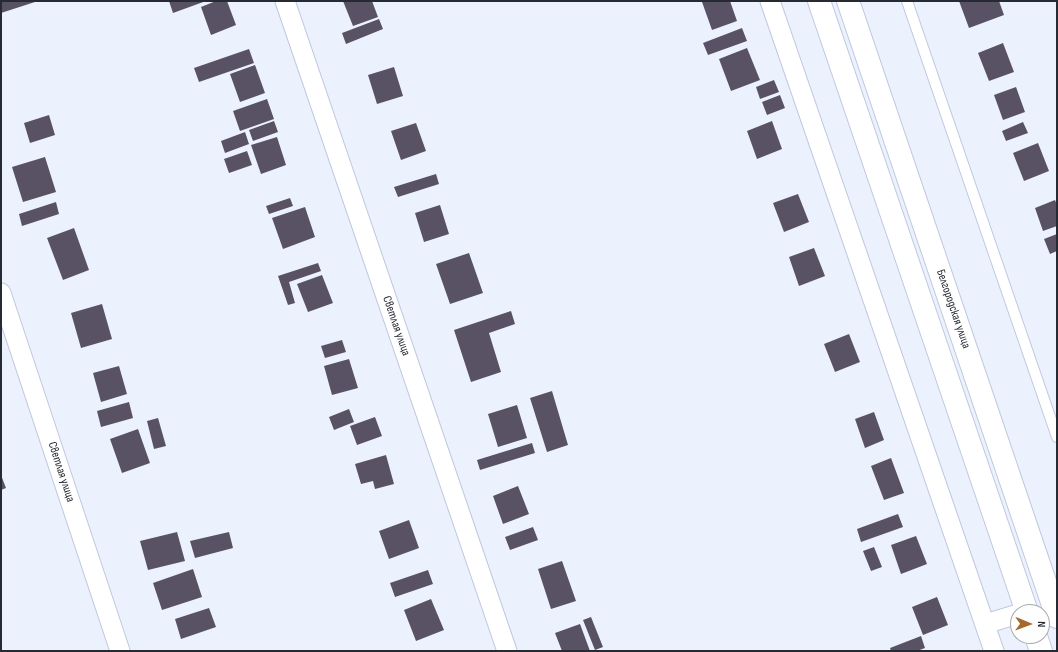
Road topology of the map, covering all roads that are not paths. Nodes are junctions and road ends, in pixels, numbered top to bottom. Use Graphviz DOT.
graph roads {
  1 [pos="285,1"];
  2 [pos="770,1"];
  3 [pos="819,1"];
  4 [pos="848,1"];
  5 [pos="907,1"];
  6 [pos="1,293"];
  7 [pos="1057,437"];
  8 [pos="1021,604"];
  9 [pos="1055,604"];
  10 [pos="1010,616"];
  11 [pos="985,624"];
  12 [pos="120,651"];
  13 [pos="507,651"];
  14 [pos="994,651"];
  1 -- 13 [label="street, Светлая улица"];
  2 -- 11 [label="street"];
  3 -- 8 [label="main road"];
  4 -- 9 [label="main road, Белгородская улица"];
  5 -- 7 [label="lane"];
  6 -- 12 [label="street, Светлая улица"];
  10 -- 11 [label="street"];
  11 -- 14 [label="street"];
}
